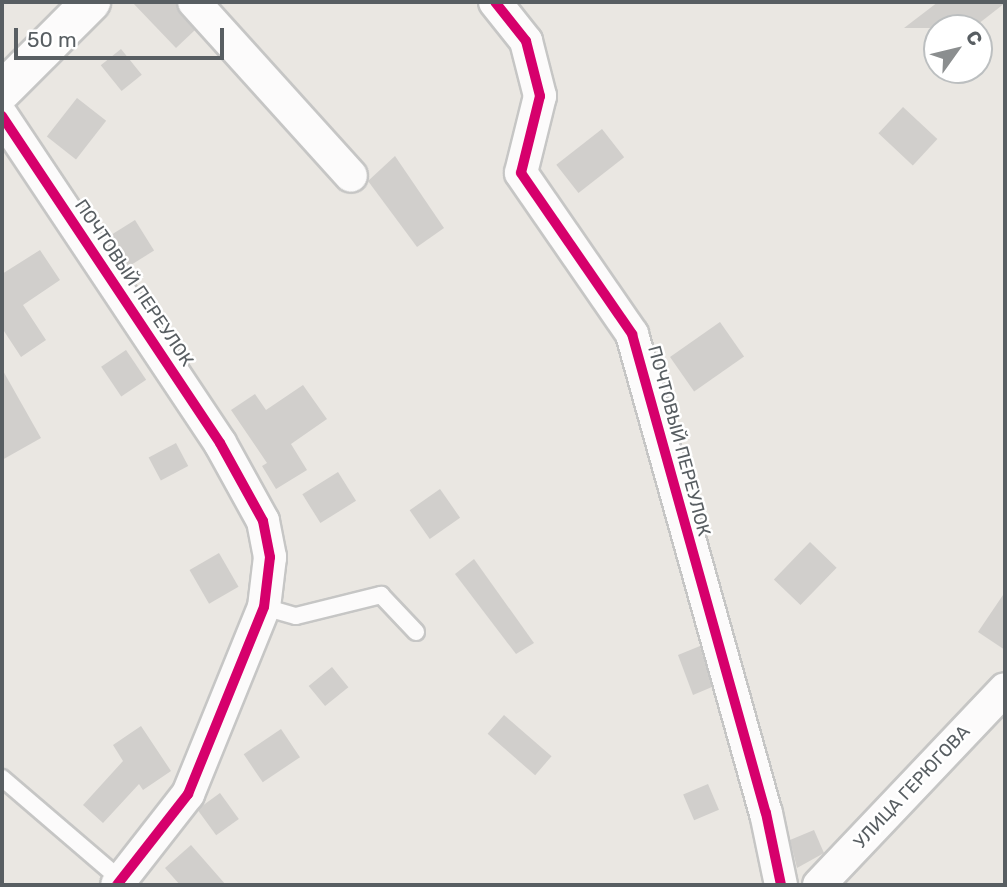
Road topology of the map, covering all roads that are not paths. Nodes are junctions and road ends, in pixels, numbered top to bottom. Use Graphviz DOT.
graph roads {
  1 [pos="91,2"];
  2 [pos="194,2"];
  3 [pos="495,2"];
  4 [pos="2,91"];
  5 [pos="2,116"];
  6 [pos="351,176"];
  7 [pos="264,607"];
  8 [pos="415,632"];
  9 [pos="1005,689"];
  10 [pos="2,778"];
  11 [pos="119,883"];
  12 [pos="781,885"];
  13 [pos="819,885"];
  1 -- 4 [label="street"];
  2 -- 6 [label="street"];
  3 -- 12 [label="street, ПОЧТОВЫЙ ПЕРЕУЛОК"];
  5 -- 7 [label="street, ПОЧТОВЫЙ ПЕРЕУЛОК"];
  7 -- 8 [label="lane"];
  7 -- 11 [label="street, ПОЧТОВЫЙ ПЕРЕУЛОК"];
  9 -- 13 [label="street, УЛИЦА ГЕРЮГОВА"];
  10 -- 11 [label="lane"];
}
